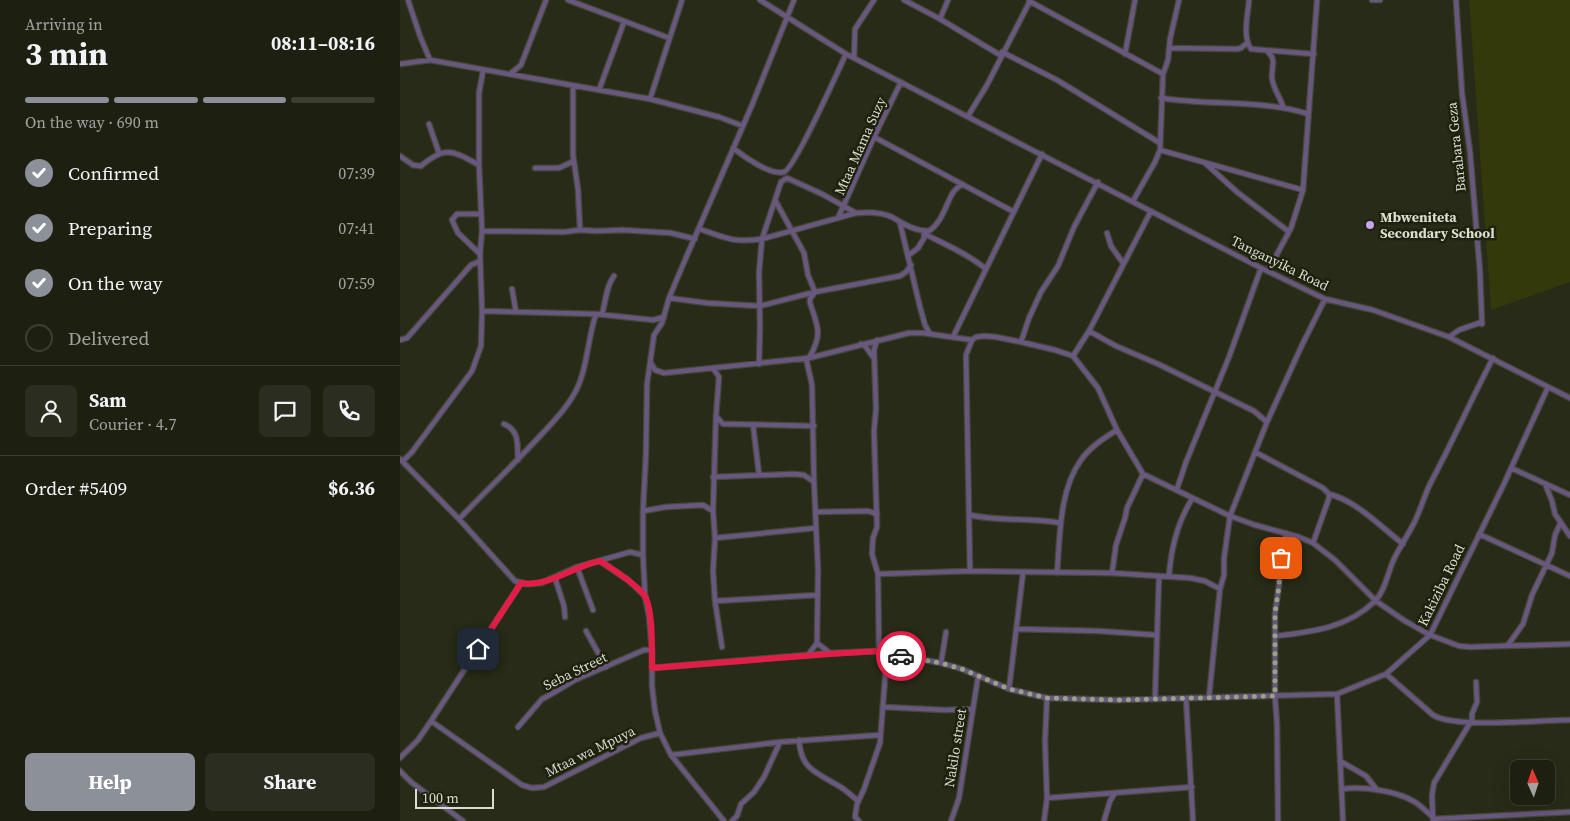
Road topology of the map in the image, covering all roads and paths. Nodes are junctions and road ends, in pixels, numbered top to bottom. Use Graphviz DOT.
graph roads {
  1 [pos="408,0"];
  2 [pos="546,0"];
  3 [pos="568,0"];
  4 [pos="682,0"];
  5 [pos="760,0"];
  6 [pos="794,0"];
  7 [pos="874,0"];
  8 [pos="904,0"];
  9 [pos="948,0"];
  10 [pos="1135,0"];
  11 [pos="1179,0"];
  12 [pos="1249,0"];
  13 [pos="1317,0"];
  14 [pos="1372,0"];
  15 [pos="1380,0"];
  16 [pos="1456,0"];
  17 [pos="1030,1"];
  18 [pos="787,17"];
  19 [pos="940,19"];
  20 [pos="624,22"];
  21 [pos="669,38"];
  22 [pos="1247,44"];
  23 [pos="1170,48"];
  24 [pos="1267,51"];
  25 [pos="846,54"];
  26 [pos="1001,54"];
  27 [pos="1125,54"];
  28 [pos="1314,54"];
  29 [pos="854,58"];
  30 [pos="430,60"];
  31 [pos="400,64"];
  32 [pos="521,65"];
  33 [pos="483,70"];
  34 [pos="510,74"];
  35 [pos="1163,74"];
  36 [pos="526,77"];
  37 [pos="901,82"];
  38 [pos="573,86"];
  39 [pos="599,90"];
  40 [pos="1161,98"];
  41 [pos="650,99"];
  42 [pos="1284,107"];
  43 [pos="1308,114"];
  44 [pos="968,116"];
  45 [pos="429,124"];
  46 [pos="743,126"];
  47 [pos="874,137"];
  48 [pos="1160,143"];
  49 [pos="733,148"];
  50 [pos="1160,150"];
  51 [pos="439,153"];
  52 [pos="1042,154"];
  53 [pos="400,156"];
  54 [pos="574,161"];
  55 [pos="1204,162"];
  56 [pos="479,165"];
  57 [pos="535,168"];
  58 [pos="1098,182"];
  59 [pos="962,184"];
  60 [pos="1303,190"];
  61 [pos="775,200"];
  62 [pos="1133,200"];
  63 [pos="845,206"];
  64 [pos="1151,210"];
  65 [pos="1014,212"];
  66 [pos="856,213"];
  67 [pos="481,214"];
  68 [pos="838,218"];
  69 [pos="900,224"];
  70 [pos="700,228"];
  71 [pos="580,230"];
  72 [pos="482,231"];
  73 [pos="793,231"];
  74 [pos="1288,231"];
  75 [pos="924,232"];
  76 [pos="1107,234"];
  77 [pos="762,239"];
  78 [pos="694,240"];
  79 [pos="480,254"];
  80 [pos="909,255"];
  81 [pos="480,261"];
  82 [pos="1123,263"];
  83 [pos="911,265"];
  84 [pos="1261,268"];
  85 [pos="986,269"];
  86 [pos="1268,271"];
  87 [pos="614,276"];
  88 [pos="900,276"];
  89 [pos="915,283"];
  90 [pos="512,289"];
  91 [pos="815,292"];
  92 [pos="669,298"];
  93 [pos="1325,299"];
  94 [pos="760,306"];
  95 [pos="482,311"];
  96 [pos="516,312"];
  97 [pos="596,314"];
  98 [pos="602,314"];
  99 [pos="664,317"];
  100 [pos="653,320"];
  101 [pos="658,329"];
  102 [pos="1089,331"];
  103 [pos="930,334"];
  104 [pos="953,337"];
  105 [pos="1449,337"];
  106 [pos="400,340"];
  107 [pos="877,340"];
  108 [pos="972,340"];
  109 [pos="1021,342"];
  110 [pos="860,344"];
  111 [pos="1073,356"];
  112 [pos="808,358"];
  113 [pos="1493,358"];
  114 [pos="874,359"];
  115 [pos="651,363"];
  116 [pos="759,364"];
  117 [pos="724,367"];
  118 [pos="713,368"];
  119 [pos="719,377"];
  120 [pos="1548,387"];
  121 [pos="1214,391"];
  122 [pos="1570,398"];
  123 [pos="716,416"];
  124 [pos="1267,422"];
  125 [pos="504,424"];
  126 [pos="753,424"];
  127 [pos="814,426"];
  128 [pos="1117,430"];
  129 [pos="1255,452"];
  130 [pos="401,460"];
  131 [pos="518,460"];
  132 [pos="1511,468"];
  133 [pos="759,474"];
  134 [pos="1143,474"];
  135 [pos="713,477"];
  136 [pos="814,482"];
  137 [pos="1546,484"];
  138 [pos="1178,489"];
  139 [pos="1329,494"];
  140 [pos="1570,495"];
  141 [pos="1192,499"];
  142 [pos="643,511"];
  143 [pos="713,511"];
  144 [pos="815,512"];
  145 [pos="877,514"];
  146 [pos="970,515"];
  147 [pos="1230,516"];
  148 [pos="459,518"];
  149 [pos="1061,523"];
  150 [pos="1560,524"];
  151 [pos="816,528"];
  152 [pos="1286,533"];
  153 [pos="1479,534"];
  154 [pos="1570,536"];
  155 [pos="715,538"];
  156 [pos="1313,543"];
  157 [pos="1403,544"];
  158 [pos="643,555"];
  159 [pos="600,561"];
  160 [pos="1546,565"];
  161 [pos="577,567"];
  162 [pos="970,571"];
  163 [pos="1023,573"];
  164 [pos="1057,573"];
  165 [pos="1112,573"];
  166 [pos="878,574"];
  167 [pos="1159,576"];
  168 [pos="1169,576"];
  169 [pos="1570,576"];
  170 [pos="555,578"];
  171 [pos="521,583"];
  172 [pos="1220,589"];
  173 [pos="818,595"];
  174 [pos="646,596"];
  175 [pos="1376,601"];
  176 [pos="715,602"];
  177 [pos="592,610"];
  178 [pos="564,617"];
  179 [pos="1016,629"];
  180 [pos="586,631"];
  181 [pos="946,632"];
  182 [pos="1156,635"];
  183 [pos="1430,635"];
  184 [pos="1276,636"];
  185 [pos="817,642"];
  186 [pos="1570,644"];
  187 [pos="1508,645"];
  188 [pos="722,647"];
  189 [pos="652,650"];
  190 [pos="879,651"];
  191 [pos="887,653"];
  192 [pos="830,654"];
  193 [pos="808,655"];
  194 [pos="941,663"];
  195 [pos="606,667"];
  196 [pos="652,668"];
  197 [pos="1386,674"];
  198 [pos="978,677"];
  199 [pos="1476,682"];
  200 [pos="1009,689"];
  201 [pos="1337,694"];
  202 [pos="1275,696"];
  203 [pos="1210,697"];
  204 [pos="1047,698"];
  205 [pos="1155,698"];
  206 [pos="1186,698"];
  207 [pos="883,708"];
  208 [pos="972,709"];
  209 [pos="431,720"];
  210 [pos="1570,720"];
  211 [pos="1471,723"];
  212 [pos="518,727"];
  213 [pos="660,733"];
  214 [pos="880,735"];
  215 [pos="799,740"];
  216 [pos="780,742"];
  217 [pos="671,755"];
  218 [pos="400,758"];
  219 [pos="1340,761"];
  220 [pos="400,771"];
  221 [pos="1192,787"];
  222 [pos="1342,789"];
  223 [pos="1377,790"];
  224 [pos="1115,793"];
  225 [pos="1047,798"];
  226 [pos="858,801"];
  227 [pos="1570,812"];
  228 [pos="1435,819"];
  229 [pos="856,820"];
  230 [pos="1194,820"];
  231 [pos="463,821"];
  232 [pos="724,821"];
  233 [pos="732,821"];
  234 [pos="951,821"];
  235 [pos="1044,821"];
  236 [pos="1104,821"];
  237 [pos="1278,821"];
  238 [pos="1343,821"];
  1 -- 30 [label="street"];
  2 -- 32 [label="street"];
  3 -- 20 [label="street"];
  4 -- 21 [label="street"];
  5 -- 18 [label="street, Tanganyika Road"];
  6 -- 18 [label="street"];
  7 -- 29 [label="street"];
  8 -- 19 [label="street"];
  9 -- 19 [label="street"];
  10 -- 27 [label="street"];
  11 -- 23 [label="street"];
  12 -- 22 [label="street"];
  13 -- 28 [label="street"];
  14 -- 15 [label="street"];
  16 -- 105 [label="street, Barabara Geza"];
  17 -- 26 [label="street"];
  17 -- 27 [label="street"];
  18 -- 25 [label="street, Tanganyika Road"];
  18 -- 46 [label="street"];
  19 -- 26 [label="street"];
  20 -- 21 [label="street"];
  20 -- 39 [label="street"];
  21 -- 41 [label="street"];
  22 -- 23 [label="street"];
  22 -- 24 [label="street"];
  23 -- 35 [label="street"];
  24 -- 28 [label="street"];
  24 -- 42 [label="street"];
  25 -- 29 [label="street, Tanganyika Road"];
  25 -- 49 [label="street"];
  26 -- 44 [label="street"];
  26 -- 48 [label="street"];
  27 -- 35 [label="street"];
  28 -- 43 [label="street"];
  29 -- 37 [label="street, Tanganyika Road"];
  30 -- 31 [label="street"];
  30 -- 33 [label="street"];
  32 -- 34 [label="street"];
  32 -- 36 [label="street"];
  33 -- 34 [label="street"];
  33 -- 56 [label="street"];
  34 -- 36 [label="street"];
  35 -- 40 [label="street"];
  36 -- 38 [label="street"];
  37 -- 44 [label="street, Tanganyika Road"];
  37 -- 47 [label="street, Mtaa Mama Suzy"];
  38 -- 39 [label="street"];
  38 -- 54 [label="street"];
  39 -- 41 [label="street"];
  40 -- 42 [label="street"];
  40 -- 48 [label="street"];
  41 -- 46 [label="street"];
  42 -- 43 [label="street"];
  43 -- 60 [label="street"];
  44 -- 52 [label="street, Tanganyika Road"];
  45 -- 51 [label="street"];
  46 -- 49 [label="street"];
  47 -- 59 [label="street"];
  47 -- 63 [label="street, Mtaa Mama Suzy"];
  48 -- 50 [label="street"];
  49 -- 70 [label="street"];
  50 -- 55 [label="street"];
  50 -- 62 [label="street"];
  51 -- 53 [label="street"];
  51 -- 56 [label="street"];
  52 -- 58 [label="street, Tanganyika Road"];
  52 -- 65 [label="street"];
  54 -- 57 [label="street"];
  54 -- 71 [label="street"];
  55 -- 60 [label="street"];
  55 -- 74 [label="street"];
  56 -- 67 [label="street"];
  58 -- 62 [label="street, Tanganyika Road"];
  58 -- 109 [label="street"];
  59 -- 65 [label="street"];
  59 -- 75 [label="street"];
  60 -- 74 [label="street"];
  61 -- 63 [label="street"];
  61 -- 73 [label="street"];
  61 -- 77 [label="street"];
  62 -- 64 [label="street, Tanganyika Road"];
  63 -- 66 [label="street"];
  63 -- 68 [label="street, Mtaa Mama Suzy"];
  64 -- 82 [label="street"];
  64 -- 84 [label="street, Tanganyika Road"];
  65 -- 85 [label="street"];
  66 -- 68 [label="street"];
  66 -- 69 [label="street"];
  67 -- 72 [label="street"];
  67 -- 79 [label="street"];
  68 -- 73 [label="street"];
  69 -- 75 [label="street"];
  69 -- 80 [label="street"];
  70 -- 77 [label="street"];
  70 -- 78 [label="street"];
  71 -- 72 [label="street"];
  71 -- 78 [label="street"];
  72 -- 79 [label="street"];
  73 -- 77 [label="street"];
  73 -- 91 [label="street"];
  74 -- 86 [label="street"];
  75 -- 80 [label="street"];
  75 -- 85 [label="street"];
  76 -- 82 [label="street"];
  77 -- 94 [label="street"];
  78 -- 92 [label="street"];
  79 -- 81 [label="street"];
  80 -- 83 [label="street"];
  81 -- 95 [label="street"];
  81 -- 106 [label="street"];
  82 -- 102 [label="street"];
  83 -- 88 [label="street"];
  83 -- 89 [label="street"];
  84 -- 86 [label="street, Tanganyika Road"];
  84 -- 121 [label="street"];
  85 -- 104 [label="street"];
  86 -- 93 [label="street, Tanganyika Road"];
  87 -- 98 [label="street"];
  88 -- 89 [label="street"];
  88 -- 91 [label="street"];
  89 -- 103 [label="street"];
  90 -- 96 [label="street"];
  91 -- 94 [label="street"];
  91 -- 112 [label="street"];
  92 -- 94 [label="street"];
  92 -- 99 [label="street"];
  93 -- 105 [label="street, Tanganyika Road"];
  93 -- 124 [label="street"];
  94 -- 116 [label="street"];
  95 -- 96 [label="street"];
  95 -- 130 [label="street"];
  96 -- 97 [label="street"];
  97 -- 98 [label="street"];
  97 -- 131 [label="street"];
  98 -- 100 [label="street"];
  99 -- 100 [label="street"];
  99 -- 101 [label="street"];
  100 -- 101 [label="street"];
  101 -- 115 [label="street"];
  102 -- 111 [label="street"];
  102 -- 121 [label="street"];
  103 -- 104 [label="street"];
  103 -- 107 [label="street"];
  104 -- 108 [label="street"];
  105 -- 113 [label="street, Tanganyika Road"];
  107 -- 110 [label="street"];
  107 -- 114 [label="street"];
  108 -- 109 [label="street"];
  108 -- 146 [label="street"];
  109 -- 111 [label="street"];
  110 -- 112 [label="street"];
  110 -- 114 [label="street"];
  111 -- 128 [label="street"];
  112 -- 116 [label="street"];
  112 -- 127 [label="street"];
  113 -- 120 [label="street, Tanganyika Road"];
  113 -- 157 [label="street"];
  114 -- 145 [label="street"];
  115 -- 118 [label="street"];
  115 -- 142 [label="street"];
  116 -- 117 [label="street"];
  117 -- 118 [label="street"];
  117 -- 119 [label="street"];
  118 -- 119 [label="street"];
  119 -- 123 [label="street"];
  120 -- 122 [label="street, Tanganyika Road"];
  120 -- 132 [label="street, Kakiziba Road"];
  121 -- 124 [label="street"];
  121 -- 138 [label="street"];
  123 -- 126 [label="street"];
  123 -- 135 [label="street"];
  124 -- 129 [label="street"];
  125 -- 131 [label="street"];
  126 -- 127 [label="street"];
  126 -- 133 [label="street"];
  127 -- 136 [label="street"];
  128 -- 134 [label="street"];
  128 -- 149 [label="street"];
  129 -- 139 [label="street"];
  129 -- 147 [label="street"];
  130 -- 148 [label="street"];
  131 -- 148 [label="street"];
  132 -- 137 [label="street"];
  132 -- 153 [label="street, Kakiziba Road"];
  133 -- 135 [label="street"];
  133 -- 136 [label="street"];
  134 -- 138 [label="street"];
  134 -- 165 [label="street"];
  135 -- 143 [label="street"];
  136 -- 144 [label="street"];
  137 -- 140 [label="street"];
  137 -- 150 [label="street"];
  138 -- 141 [label="street"];
  139 -- 156 [label="street"];
  139 -- 157 [label="street"];
  141 -- 147 [label="street"];
  141 -- 168 [label="street"];
  142 -- 143 [label="street"];
  142 -- 158 [label="street"];
  143 -- 155 [label="street"];
  144 -- 145 [label="street"];
  144 -- 151 [label="street"];
  145 -- 166 [label="street"];
  146 -- 149 [label="street"];
  146 -- 162 [label="street"];
  147 -- 152 [label="street"];
  147 -- 172 [label="street"];
  148 -- 171 [label="street"];
  149 -- 164 [label="street"];
  150 -- 154 [label="street"];
  150 -- 160 [label="street"];
  151 -- 155 [label="street"];
  151 -- 173 [label="street"];
  152 -- 156 [label="street"];
  152 -- 184 [label="street"];
  153 -- 160 [label="street"];
  153 -- 183 [label="street, Kakiziba Road"];
  155 -- 176 [label="street"];
  156 -- 175 [label="street"];
  157 -- 175 [label="street"];
  158 -- 159 [label="street"];
  158 -- 174 [label="street"];
  159 -- 161 [label="street"];
  159 -- 174 [label="street"];
  160 -- 169 [label="street"];
  160 -- 187 [label="street"];
  161 -- 170 [label="street"];
  161 -- 177 [label="street"];
  162 -- 163 [label="street"];
  162 -- 166 [label="street"];
  163 -- 164 [label="street"];
  163 -- 179 [label="street"];
  164 -- 165 [label="street"];
  165 -- 167 [label="street"];
  166 -- 190 [label="street"];
  167 -- 168 [label="street"];
  167 -- 182 [label="street"];
  168 -- 172 [label="street"];
  170 -- 171 [label="street"];
  170 -- 178 [label="street"];
  171 -- 209 [label="street"];
  172 -- 203 [label="street"];
  173 -- 176 [label="street"];
  173 -- 185 [label="street"];
  174 -- 189 [label="street"];
  175 -- 183 [label="street"];
  175 -- 184 [label="street"];
  176 -- 188 [label="street"];
  179 -- 182 [label="street"];
  179 -- 200 [label="street"];
  180 -- 195 [label="street"];
  181 -- 194 [label="street"];
  182 -- 205 [label="street"];
  183 -- 187 [label="street"];
  183 -- 197 [label="street, Kakiziba Road"];
  184 -- 202 [label="street"];
  185 -- 192 [label="street"];
  185 -- 193 [label="street"];
  186 -- 187 [label="street"];
  189 -- 195 [label="street, Seba Street"];
  189 -- 196 [label="street"];
  190 -- 191 [label="street, Kakiziba Road"];
  190 -- 192 [label="street, Kakiziba Road"];
  191 -- 194 [label="street, Kakiziba Road"];
  191 -- 207 [label="street"];
  192 -- 193 [label="street, Kakiziba Road"];
  193 -- 196 [label="street, Kakiziba Road"];
  194 -- 198 [label="street, Kakiziba Road"];
  195 -- 212 [label="street, Seba Street"];
  196 -- 213 [label="street"];
  197 -- 201 [label="street, Kakiziba Road"];
  197 -- 211 [label="street"];
  198 -- 200 [label="street, Kakiziba Road"];
  198 -- 208 [label="street, Nakilo street"];
  199 -- 211 [label="street"];
  200 -- 204 [label="street, Kakiziba Road"];
  201 -- 202 [label="street, Kakiziba Road"];
  201 -- 219 [label="street"];
  202 -- 203 [label="street, Kakiziba Road"];
  202 -- 237 [label="street"];
  203 -- 206 [label="street, Kakiziba Road"];
  204 -- 205 [label="street, Kakiziba Road"];
  204 -- 225 [label="street"];
  205 -- 206 [label="street, Kakiziba Road"];
  206 -- 221 [label="street"];
  207 -- 208 [label="street"];
  207 -- 214 [label="street"];
  208 -- 234 [label="street, Nakilo street"];
  209 -- 213 [label="street, Mtaa wa Mpuya"];
  209 -- 218 [label="street"];
  210 -- 211 [label="street"];
  211 -- 228 [label="street"];
  213 -- 217 [label="street"];
  214 -- 215 [label="street"];
  214 -- 226 [label="street"];
  215 -- 216 [label="street"];
  215 -- 226 [label="street"];
  216 -- 217 [label="street"];
  216 -- 233 [label="street"];
  217 -- 232 [label="street"];
  219 -- 222 [label="street"];
  219 -- 223 [label="street"];
  220 -- 231 [label="street"];
  221 -- 224 [label="street"];
  221 -- 230 [label="street"];
  222 -- 223 [label="street"];
  222 -- 238 [label="street"];
  223 -- 228 [label="street"];
  224 -- 225 [label="street"];
  224 -- 236 [label="street"];
  225 -- 235 [label="street"];
  226 -- 229 [label="street"];
  227 -- 228 [label="street"];
}
